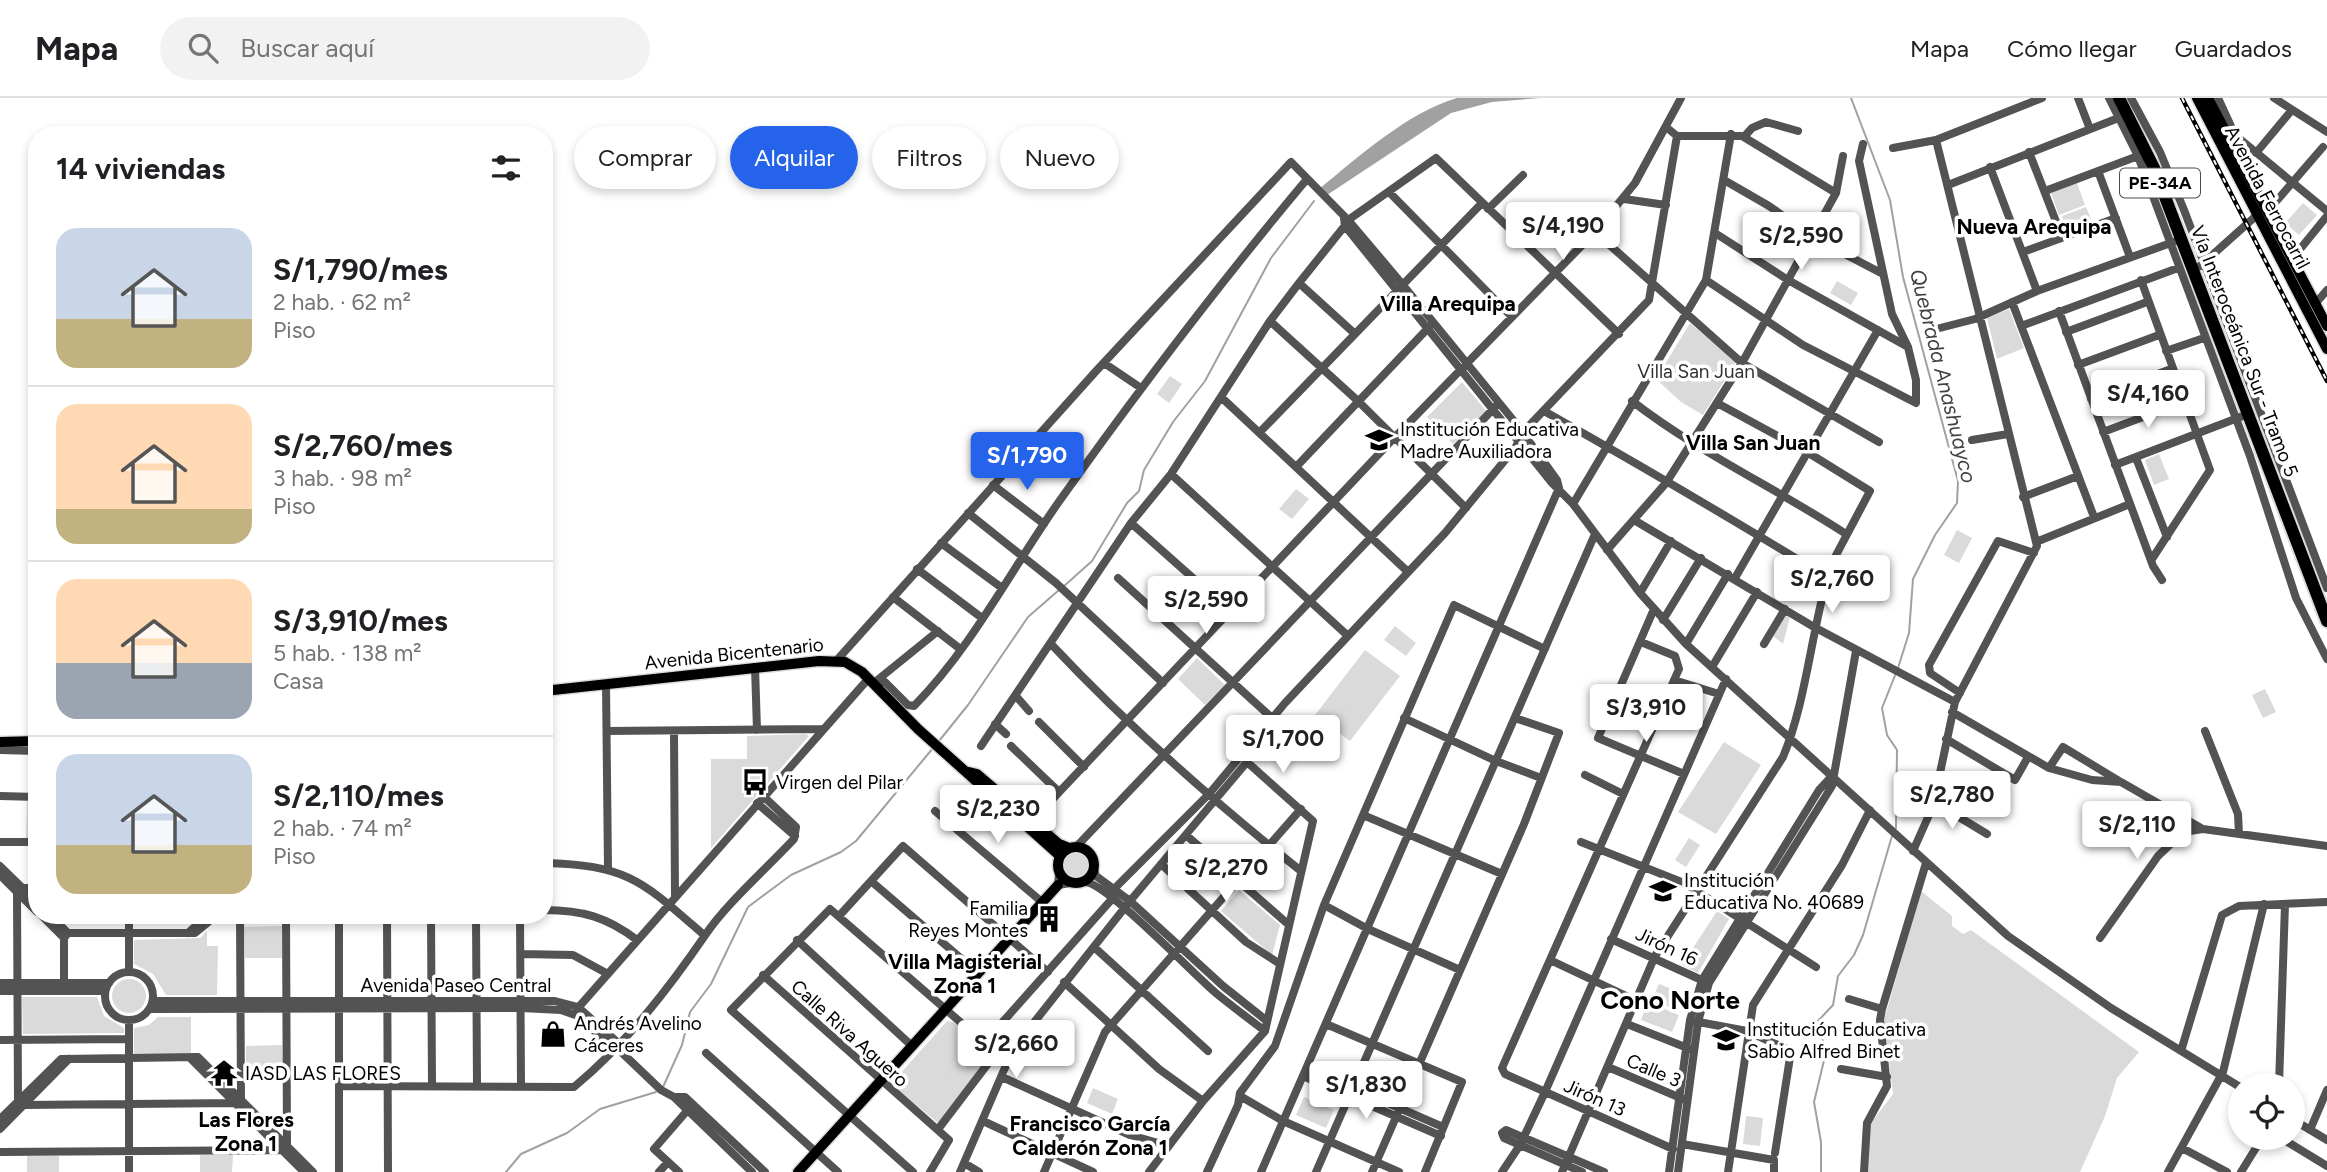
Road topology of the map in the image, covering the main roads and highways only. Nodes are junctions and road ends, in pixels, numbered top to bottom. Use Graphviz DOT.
graph roads {
  1 [pos="2119,98"];
  2 [pos="2197,98"];
  3 [pos="2208,98"];
  4 [pos="2225,135"];
  5 [pos="2261,212"];
  6 [pos="2327,326"];
  7 [pos="2327,349"];
  8 [pos="2327,621"];
  9 [pos="553,690"];
  10 [pos="28,741"];
  11 [pos="0,742"];
  12 [pos="1030,823"];
  13 [pos="1079,846"];
  14 [pos="1060,856"];
  15 [pos="1058,885"];
  16 [pos="798,1172"];
  1 -- 8 [label="highway, Vía Interoceánica Sur - Tramo 5 / PE-34A"];
  2 -- 4 [label="main road, Avenida Ferrocarril"];
  3 -- 4 [label="main road, Avenida Ferrocarril"];
  4 -- 5 [label="main road, Avenida Ferrocarril"];
  5 -- 6 [label="main road, Avenida Ferrocarril"];
  5 -- 7 [label="main road, Avenida Ferrocarril"];
  9 -- 12 [label="main road, Avenida Bicentenario"];
  10 -- 11 [label="main road"];
  12 -- 13 [label="main road, Avenida Bicentenario"];
  12 -- 14 [label="main road, Avenida Bicentenario"];
  13 -- 14 [label="main road"];
  13 -- 14 [label="main road"];
  15 -- 16 [label="main road"];
}
